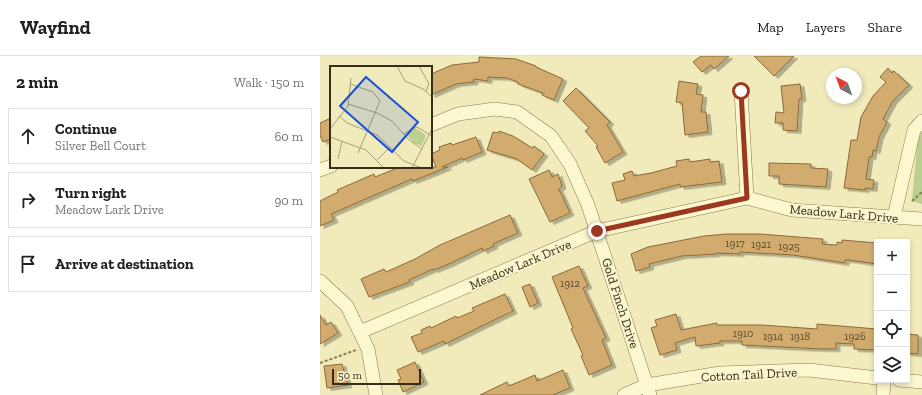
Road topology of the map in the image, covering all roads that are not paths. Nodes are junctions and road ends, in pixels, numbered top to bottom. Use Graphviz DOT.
graph roads {
  1 [pos="741,91"];
  2 [pos="922,121"];
  3 [pos="432,125"];
  4 [pos="330,166"];
  5 [pos="320,170"];
  6 [pos="747,198"];
  7 [pos="894,217"];
  8 [pos="922,219"];
  9 [pos="597,231"];
  10 [pos="320,281"];
  11 [pos="360,332"];
  12 [pos="874,378"];
  13 [pos="910,381"];
  14 [pos="922,382"];
  15 [pos="884,383"];
  16 [pos="648,390"];
  17 [pos="376,395"];
  18 [pos="624,395"];
  19 [pos="883,395"];
  1 -- 6 [label="street"];
  2 -- 7 [label="street"];
  3 -- 9 [label="street, Gold Finch Drive"];
  4 -- 5 [label="street"];
  6 -- 7 [label="street, Meadow Lark Drive"];
  6 -- 9 [label="street, Meadow Lark Drive"];
  7 -- 8 [label="street, Meadow Lark Drive"];
  9 -- 11 [label="street, Meadow Lark Drive"];
  9 -- 16 [label="street, Gold Finch Drive"];
  10 -- 11 [label="street"];
  11 -- 17 [label="street"];
  12 -- 16 [label="street, Cotton Tail Drive"];
  13 -- 14 [label="street"];
  15 -- 19 [label="street"];
  16 -- 18 [label="street, Cotton Tail Drive"];
}
